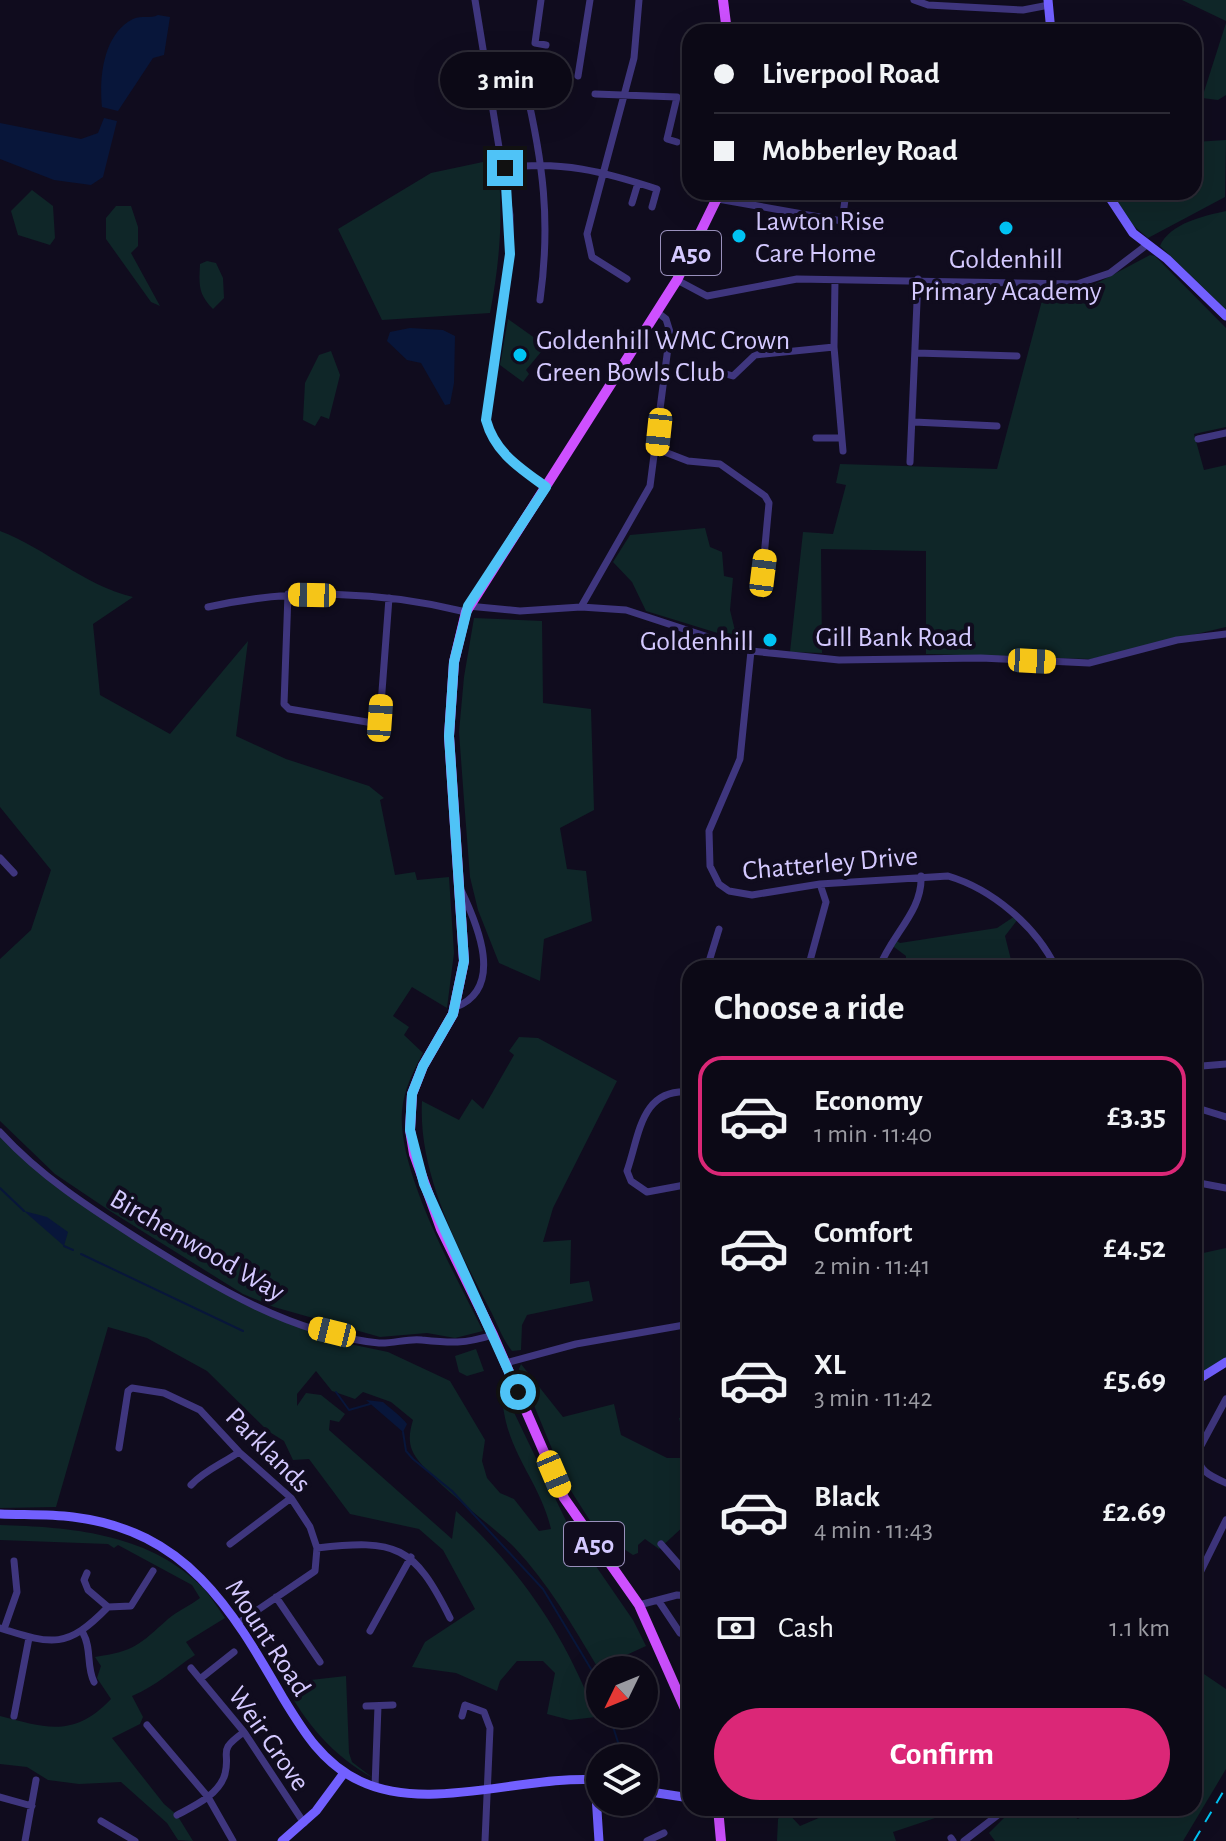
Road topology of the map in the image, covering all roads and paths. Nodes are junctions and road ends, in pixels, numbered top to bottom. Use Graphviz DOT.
graph roads {
  1 [pos="475,0"];
  2 [pos="541,0"];
  3 [pos="590,0"];
  4 [pos="639,0"];
  5 [pos="723,0"];
  6 [pos="914,0"];
  7 [pos="969,2"];
  8 [pos="1048,3"];
  9 [pos="725,24"];
  10 [pos="1050,24"];
  11 [pos="546,45"];
  12 [pos="578,76"];
  13 [pos="537,89"];
  14 [pos="595,94"];
  15 [pos="623,94"];
  16 [pos="677,142"];
  17 [pos="543,163"];
  18 [pos="505,168"];
  19 [pos="602,173"];
  20 [pos="638,183"];
  21 [pos="717,200"];
  22 [pos="741,200"];
  23 [pos="845,200"];
  24 [pos="1111,200"];
  25 [pos="632,203"];
  26 [pos="652,207"];
  27 [pos="1148,244"];
  28 [pos="627,279"];
  29 [pos="918,279"];
  30 [pos="677,280"];
  31 [pos="835,280"];
  32 [pos="541,289"];
  33 [pos="551,291"];
  34 [pos="540,300"];
  35 [pos="657,312"];
  36 [pos="1226,316"];
  37 [pos="834,347"];
  38 [pos="916,353"];
  39 [pos="1017,356"];
  40 [pos="716,371"];
  41 [pos="914,422"];
  42 [pos="997,426"];
  43 [pos="1226,433"];
  44 [pos="816,438"];
  45 [pos="841,438"];
  46 [pos="1198,439"];
  47 [pos="657,449"];
  48 [pos="843,451"];
  49 [pos="910,462"];
  50 [pos="546,487"];
  51 [pos="761,589"];
  52 [pos="288,594"];
  53 [pos="389,598"];
  54 [pos="208,607"];
  55 [pos="581,607"];
  56 [pos="467,609"];
  57 [pos="1226,634"];
  58 [pos="751,651"];
  59 [pos="0,858"];
  60 [pos="14,873"];
  61 [pos="921,876"];
  62 [pos="820,884"];
  63 [pos="461,889"];
  64 [pos="719,929"];
  65 [pos="709,960"];
  66 [pos="810,960"];
  67 [pos="882,960"];
  68 [pos="1051,960"];
  69 [pos="456,1007"];
  70 [pos="1226,1064"];
  71 [pos="1202,1066"];
  72 [pos="682,1091"];
  73 [pos="1202,1110"];
  74 [pos="1226,1117"];
  75 [pos="0,1132"];
  76 [pos="1202,1184"];
  77 [pos="682,1185"];
  78 [pos="1226,1188"];
  79 [pos="682,1325"];
  80 [pos="493,1335"];
  81 [pos="1226,1362"];
  82 [pos="506,1363"];
  83 [pos="1202,1377"];
  84 [pos="1226,1399"];
  85 [pos="1202,1444"];
  86 [pos="119,1448"];
  87 [pos="239,1452"];
  88 [pos="1202,1469"];
  89 [pos="1226,1483"];
  90 [pos="191,1485"];
  91 [pos="291,1498"];
  92 [pos="0,1514"];
  93 [pos="1225,1524"];
  94 [pos="231,1529"];
  95 [pos="238,1538"];
  96 [pos="230,1544"];
  97 [pos="661,1544"];
  98 [pos="317,1548"];
  99 [pos="411,1557"];
  100 [pos="14,1561"];
  101 [pos="682,1568"];
  102 [pos="1202,1569"];
  103 [pos="153,1571"];
  104 [pos="83,1577"];
  105 [pos="276,1597"];
  106 [pos="682,1597"];
  107 [pos="658,1600"];
  108 [pos="639,1605"];
  109 [pos="108,1607"];
  110 [pos="450,1618"];
  111 [pos="240,1622"];
  112 [pos="2,1628"];
  113 [pos="370,1631"];
  114 [pos="83,1633"];
  115 [pos="680,1633"];
  116 [pos="29,1638"];
  117 [pos="234,1652"];
  118 [pos="320,1662"];
  119 [pos="191,1668"];
  120 [pos="200,1679"];
  121 [pos="94,1682"];
  122 [pos="682,1702"];
  123 [pos="393,1705"];
  124 [pos="366,1706"];
  125 [pos="378,1706"];
  126 [pos="13,1716"];
  127 [pos="462,1716"];
  128 [pos="147,1725"];
  129 [pos="244,1732"];
  130 [pos="344,1773"];
  131 [pos="36,1780"];
  132 [pos="586,1781"];
  133 [pos="375,1787"];
  134 [pos="488,1787"];
  135 [pos="682,1792"];
  136 [pos="658,1794"];
  137 [pos="670,1796"];
  138 [pos="0,1797"];
  139 [pos="208,1797"];
  140 [pos="682,1797"];
  141 [pos="32,1806"];
  142 [pos="114,1815"];
  143 [pos="177,1815"];
  144 [pos="599,1816"];
  145 [pos="719,1816"];
  146 [pos="997,1816"];
  147 [pos="101,1821"];
  148 [pos="304,1823"];
  149 [pos="110,1825"];
  150 [pos="664,1833"];
  151 [pos="25,1841"];
  152 [pos="135,1841"];
  153 [pos="233,1841"];
  154 [pos="282,1841"];
  155 [pos="485,1841"];
  156 [pos="599,1841"];
  157 [pos="647,1841"];
  158 [pos="721,1841"];
  159 [pos="964,1841"];
  1 -- 18 [label="street"];
  2 -- 11 [label="street"];
  3 -- 12 [label="street"];
  4 -- 15 [label="street"];
  5 -- 9 [label="main road"];
  6 -- 7 [label="street"];
  7 -- 8 [label="street"];
  8 -- 10 [label="street"];
  13 -- 17 [label="street"];
  14 -- 15 [label="street"];
  15 -- 16 [label="street"];
  15 -- 19 [label="street"];
  17 -- 18 [label="street"];
  17 -- 19 [label="street"];
  17 -- 32 [label="street"];
  18 -- 50 [label="street"];
  19 -- 20 [label="street"];
  19 -- 28 [label="street"];
  20 -- 25 [label="street"];
  20 -- 26 [label="street"];
  21 -- 30 [label="main road, A50"];
  22 -- 23 [label="street"];
  24 -- 27 [label="street"];
  27 -- 29 [label="street"];
  27 -- 36 [label="street"];
  29 -- 31 [label="street"];
  29 -- 38 [label="street"];
  30 -- 31 [label="street"];
  30 -- 35 [label="main road, A50"];
  31 -- 37 [label="street"];
  32 -- 33 [label="street"];
  32 -- 34 [label="street"];
  35 -- 47 [label="street"];
  35 -- 50 [label="main road, A50"];
  37 -- 40 [label="street"];
  37 -- 45 [label="street"];
  38 -- 39 [label="street"];
  38 -- 41 [label="street"];
  41 -- 42 [label="street"];
  41 -- 49 [label="street"];
  43 -- 46 [label="street"];
  44 -- 45 [label="street"];
  45 -- 48 [label="street"];
  47 -- 51 [label="street"];
  47 -- 55 [label="street"];
  50 -- 56 [label="main road, A50"];
  52 -- 53 [label="street, Gill Bank Road"];
  52 -- 53 [label="street"];
  52 -- 54 [label="street, Gill Bank Road"];
  53 -- 56 [label="street, Gill Bank Road"];
  55 -- 56 [label="street, Gill Bank Road"];
  55 -- 58 [label="street, Gill Bank Road"];
  56 -- 63 [label="main road, A50"];
  57 -- 58 [label="street, Gill Bank Road"];
  58 -- 62 [label="street, Chatterley Drive"];
  59 -- 60 [label="street"];
  61 -- 62 [label="street, Chatterley Drive"];
  61 -- 67 [label="street"];
  61 -- 68 [label="street, Chatterley Drive"];
  62 -- 66 [label="street"];
  63 -- 69 [label="main road, A50"];
  63 -- 69 [label="street"];
  64 -- 65 [label="street"];
  69 -- 80 [label="main road, A50"];
  70 -- 71 [label="street"];
  72 -- 77 [label="street"];
  73 -- 74 [label="street"];
  75 -- 80 [label="street, Birchenwood Way"];
  76 -- 78 [label="street"];
  79 -- 82 [label="street"];
  80 -- 82 [label="main road, A50"];
  81 -- 83 [label="street"];
  82 -- 108 [label="main road, A50"];
  84 -- 85 [label="street"];
  86 -- 87 [label="street, Parklands"];
  87 -- 90 [label="street"];
  87 -- 91 [label="street, Parklands"];
  88 -- 89 [label="street"];
  91 -- 95 [label="street"];
  91 -- 98 [label="street, Parklands"];
  92 -- 111 [label="street, Mount Road"];
  93 -- 102 [label="street"];
  94 -- 95 [label="street"];
  95 -- 96 [label="street"];
  97 -- 101 [label="street"];
  98 -- 99 [label="street"];
  98 -- 105 [label="street"];
  99 -- 110 [label="street"];
  99 -- 113 [label="street"];
  100 -- 112 [label="street"];
  103 -- 109 [label="street"];
  104 -- 109 [label="street"];
  105 -- 111 [label="street"];
  105 -- 118 [label="street"];
  106 -- 107 [label="street"];
  107 -- 108 [label="street"];
  107 -- 115 [label="street"];
  108 -- 122 [label="main road, A50"];
  109 -- 114 [label="street"];
  111 -- 130 [label="street, Mount Road"];
  112 -- 116 [label="street"];
  114 -- 116 [label="street"];
  114 -- 121 [label="street"];
  116 -- 126 [label="street"];
  117 -- 120 [label="street, Weir Grove"];
  119 -- 120 [label="street, Weir Grove"];
  120 -- 129 [label="street, Weir Grove"];
  123 -- 125 [label="street"];
  124 -- 125 [label="street"];
  125 -- 133 [label="street"];
  127 -- 134 [label="street"];
  128 -- 139 [label="street"];
  129 -- 139 [label="street"];
  129 -- 148 [label="street, Weir Grove"];
  130 -- 133 [label="street, Mount Road"];
  130 -- 148 [label="street"];
  131 -- 141 [label="street"];
  132 -- 134 [label="street, Mount Road"];
  133 -- 134 [label="street, Mount Road"];
  134 -- 155 [label="street"];
  135 -- 137 [label="street"];
  136 -- 137 [label="street"];
  137 -- 140 [label="street"];
  138 -- 141 [label="street"];
  139 -- 143 [label="street"];
  139 -- 153 [label="street"];
  141 -- 151 [label="street"];
  142 -- 149 [label="street"];
  144 -- 156 [label="street"];
  145 -- 158 [label="main road"];
  146 -- 159 [label="street"];
  147 -- 149 [label="street"];
  148 -- 154 [label="street"];
  149 -- 152 [label="street"];
  150 -- 157 [label="street"];
}
